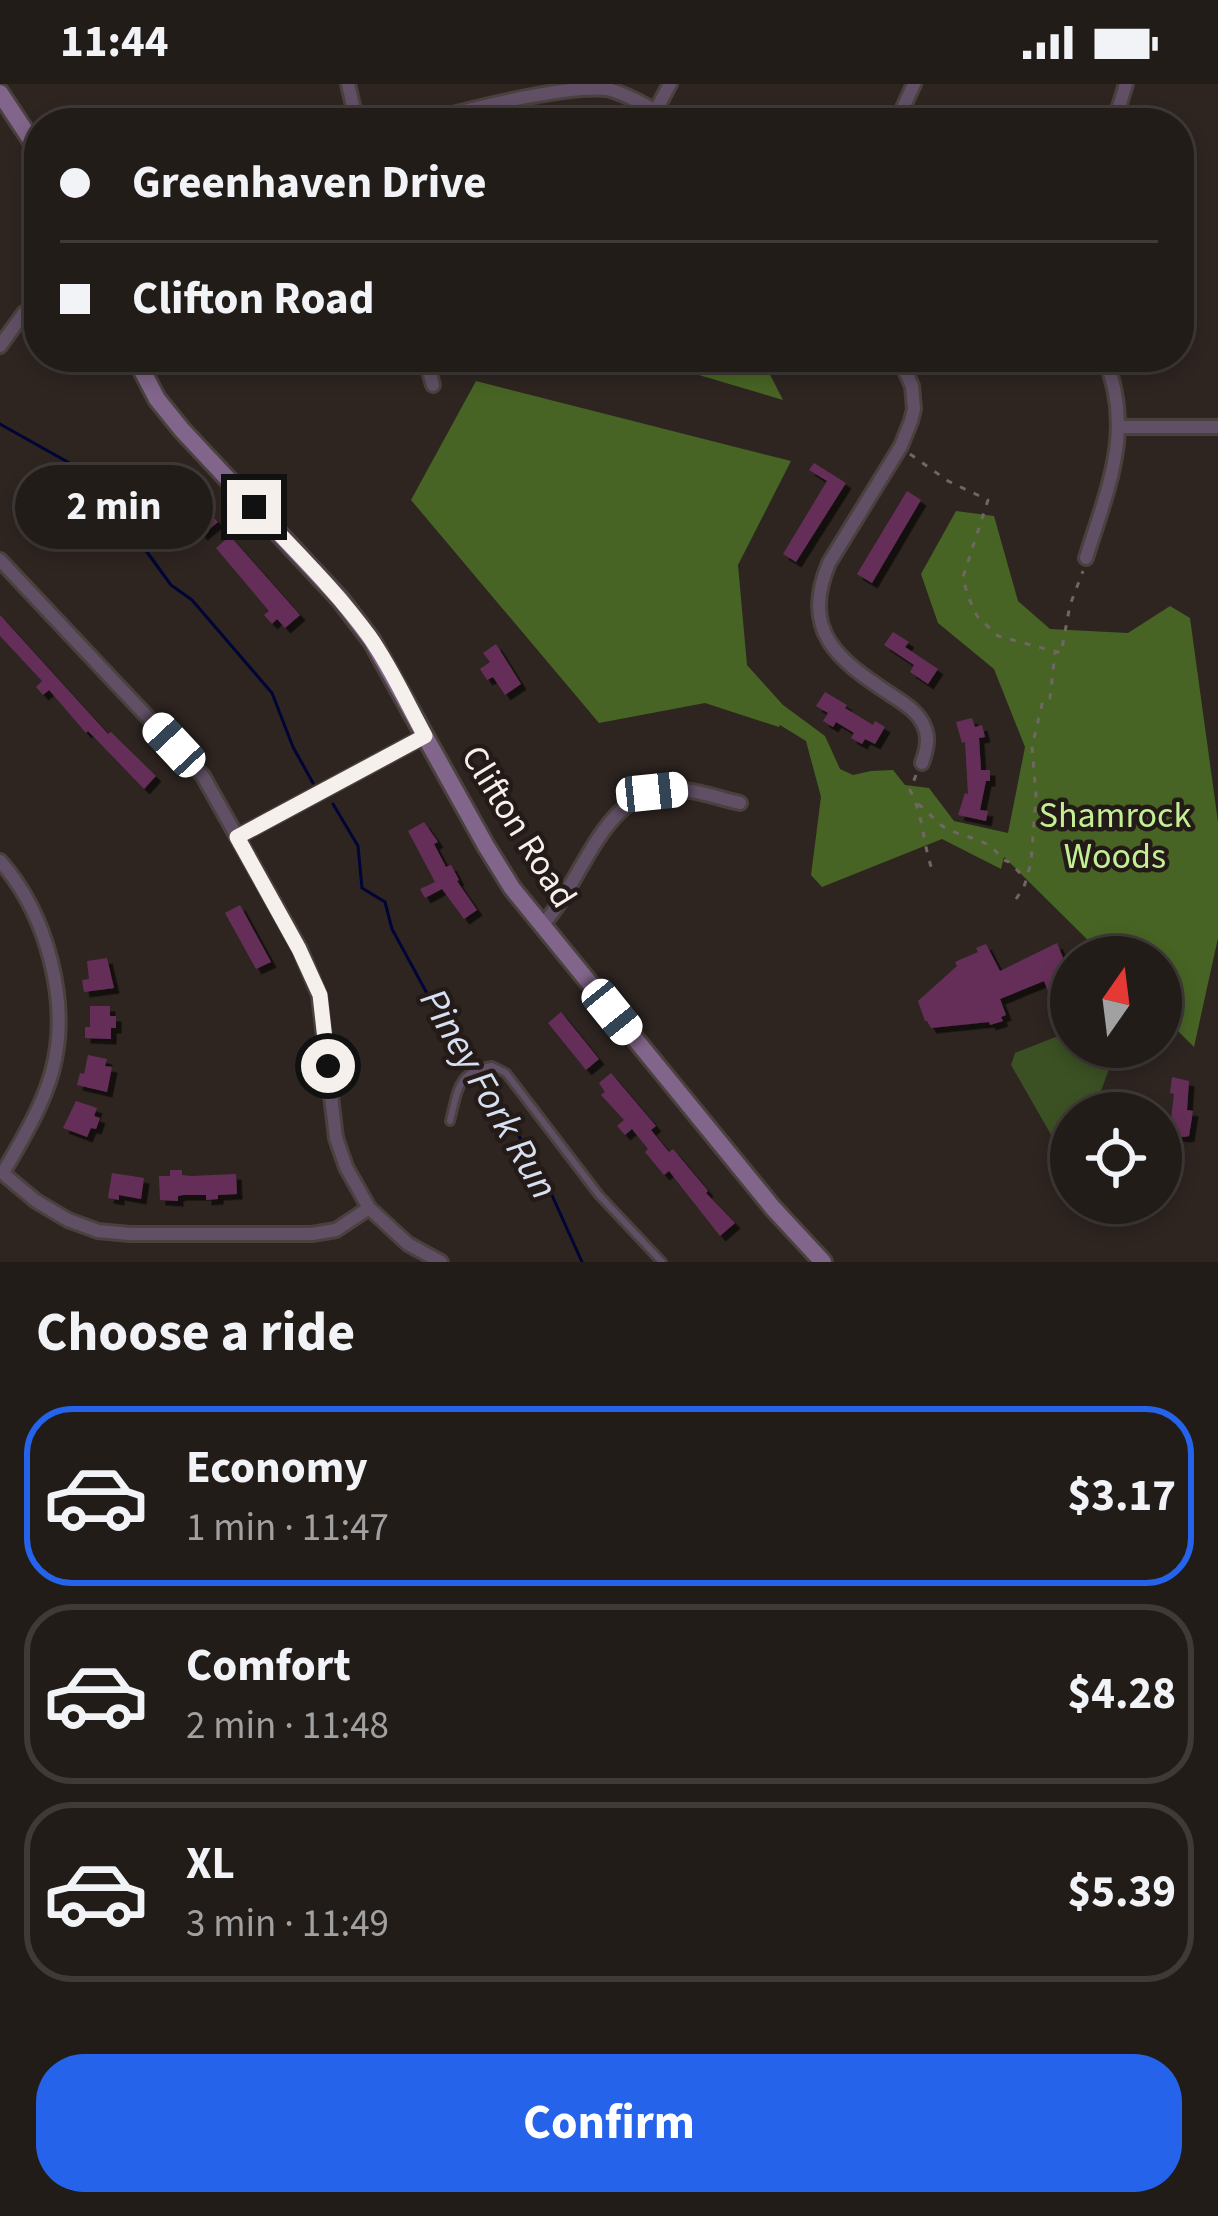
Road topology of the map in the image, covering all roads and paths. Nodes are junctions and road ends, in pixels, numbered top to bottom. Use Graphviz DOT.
graph roads {
  1 [pos="0,94"];
  2 [pos="481,108"];
  3 [pos="651,108"];
  4 [pos="8,119"];
  5 [pos="24,313"];
  6 [pos="0,346"];
  7 [pos="143,372"];
  8 [pos="429,372"];
  9 [pos="905,372"];
  10 [pos="1109,372"];
  11 [pos="433,385"];
  12 [pos="1120,427"];
  13 [pos="1218,427"];
  14 [pos="900,446"];
  15 [pos="1086,557"];
  16 [pos="0,560"];
  17 [pos="1082,575"];
  18 [pos="1056,651"];
  19 [pos="425,736"];
  20 [pos="922,763"];
  21 [pos="912,782"];
  22 [pos="740,803"];
  23 [pos="918,804"];
  24 [pos="237,837"];
  25 [pos="0,861"];
  26 [pos="933,872"];
  27 [pos="1025,879"];
  28 [pos="1016,899"];
  29 [pos="542,926"];
  30 [pos="450,1121"];
  31 [pos="1,1172"];
  32 [pos="369,1208"];
  33 [pos="441,1262"];
  34 [pos="662,1262"];
  35 [pos="823,1262"];
  1 -- 4 [label="main road"];
  2 -- 3 [label="street"];
  5 -- 6 [label="street"];
  7 -- 19 [label="main road, Clifton Road"];
  8 -- 11 [label="street"];
  9 -- 14 [label="street"];
  10 -- 12 [label="street"];
  12 -- 13 [label="street"];
  12 -- 15 [label="street"];
  14 -- 18 [label="path"];
  14 -- 20 [label="street"];
  16 -- 24 [label="street"];
  17 -- 18 [label="path"];
  18 -- 27 [label="path"];
  19 -- 24 [label="street"];
  19 -- 29 [label="main road, Clifton Road"];
  21 -- 23 [label="path"];
  22 -- 29 [label="street"];
  23 -- 26 [label="path"];
  23 -- 27 [label="path"];
  24 -- 32 [label="street"];
  25 -- 31 [label="street"];
  27 -- 28 [label="path"];
  29 -- 35 [label="main road, Clifton Road"];
  30 -- 34 [label="lane"];
  31 -- 32 [label="street"];
  32 -- 33 [label="street"];
}
